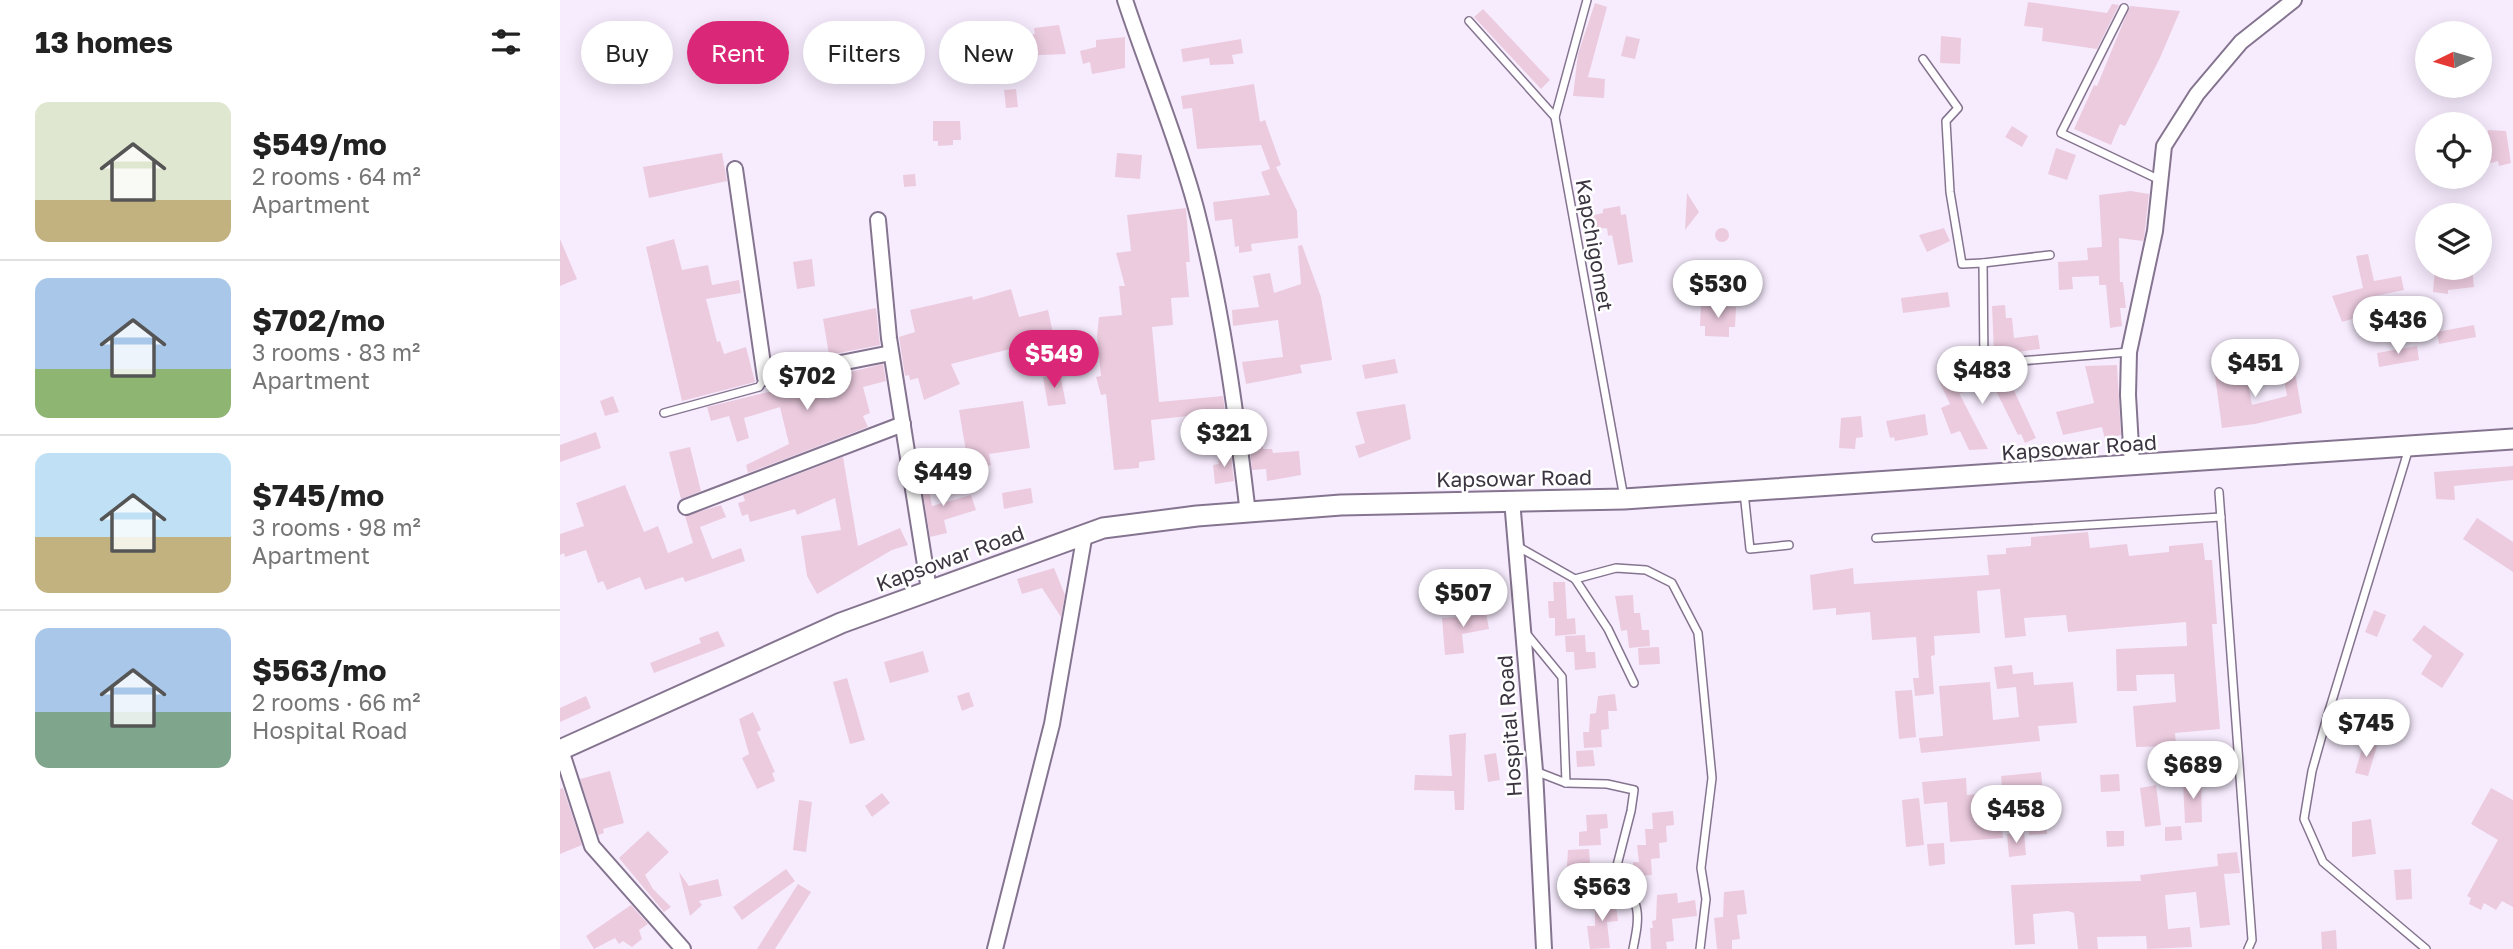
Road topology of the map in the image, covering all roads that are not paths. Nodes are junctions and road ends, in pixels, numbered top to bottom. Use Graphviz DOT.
graph roads {
  1 [pos="1125,0"];
  2 [pos="1587,0"];
  3 [pos="2294,0"];
  4 [pos="2124,8"];
  5 [pos="1468,21"];
  6 [pos="1923,59"];
  7 [pos="1555,117"];
  8 [pos="735,169"];
  9 [pos="2161,180"];
  10 [pos="878,220"];
  11 [pos="2050,255"];
  12 [pos="1983,263"];
  13 [pos="2129,352"];
  14 [pos="891,353"];
  15 [pos="765,378"];
  16 [pos="664,413"];
  17 [pos="903,424"];
  18 [pos="2513,439"];
  19 [pos="2409,448"];
  20 [pos="2132,464"];
  21 [pos="1744,491"];
  22 [pos="2219,492"];
  23 [pos="1513,499"];
  24 [pos="1624,499"];
  25 [pos="686,507"];
  26 [pos="1248,514"];
  27 [pos="2221,517"];
  28 [pos="1085,533"];
  29 [pos="1876,538"];
  30 [pos="1789,545"];
  31 [pos="1517,546"];
  32 [pos="1575,579"];
  33 [pos="929,590"];
  34 [pos="1522,628"];
  35 [pos="1634,682"];
  36 [pos="560,750"];
  37 [pos="1535,771"];
  38 [pos="1566,783"];
  39 [pos="683,949"];
  40 [pos="995,949"];
  41 [pos="1544,949"];
  42 [pos="1633,949"];
  43 [pos="1700,949"];
  44 [pos="2248,949"];
  45 [pos="2426,949"];
  1 -- 26 [label="street"];
  2 -- 7 [label="lane, Kapchigomet"];
  3 -- 9 [label="street"];
  4 -- 9 [label="lane"];
  5 -- 7 [label="lane"];
  6 -- 12 [label="lane"];
  7 -- 24 [label="lane, Kapchigomet"];
  8 -- 15 [label="street"];
  9 -- 13 [label="street"];
  10 -- 14 [label="street"];
  11 -- 12 [label="lane"];
  12 -- 13 [label="lane"];
  13 -- 20 [label="street"];
  14 -- 15 [label="street"];
  14 -- 17 [label="street"];
  15 -- 16 [label="lane"];
  17 -- 25 [label="street"];
  17 -- 33 [label="street"];
  18 -- 19 [label="main road, Kapsowar Road"];
  19 -- 20 [label="main road, Kapsowar Road"];
  19 -- 45 [label="lane"];
  20 -- 21 [label="main road, Kapsowar Road"];
  21 -- 24 [label="main road, Kapsowar Road"];
  21 -- 30 [label="lane"];
  22 -- 27 [label="lane"];
  23 -- 24 [label="main road, Kapsowar Road"];
  23 -- 26 [label="main road, Kapsowar Road"];
  23 -- 31 [label="street, Hospital Road"];
  26 -- 28 [label="main road, Kapsowar Road"];
  27 -- 29 [label="lane"];
  27 -- 44 [label="lane"];
  28 -- 33 [label="main road, Kapsowar Road"];
  28 -- 40 [label="street"];
  31 -- 32 [label="lane"];
  31 -- 34 [label="street, Hospital Road"];
  32 -- 35 [label="lane"];
  32 -- 43 [label="lane"];
  33 -- 36 [label="main road, Kapsowar Road"];
  34 -- 37 [label="street, Hospital Road"];
  34 -- 38 [label="lane"];
  36 -- 39 [label="street"];
  37 -- 38 [label="lane"];
  37 -- 41 [label="street, Hospital Road"];
  38 -- 42 [label="lane"];
}
